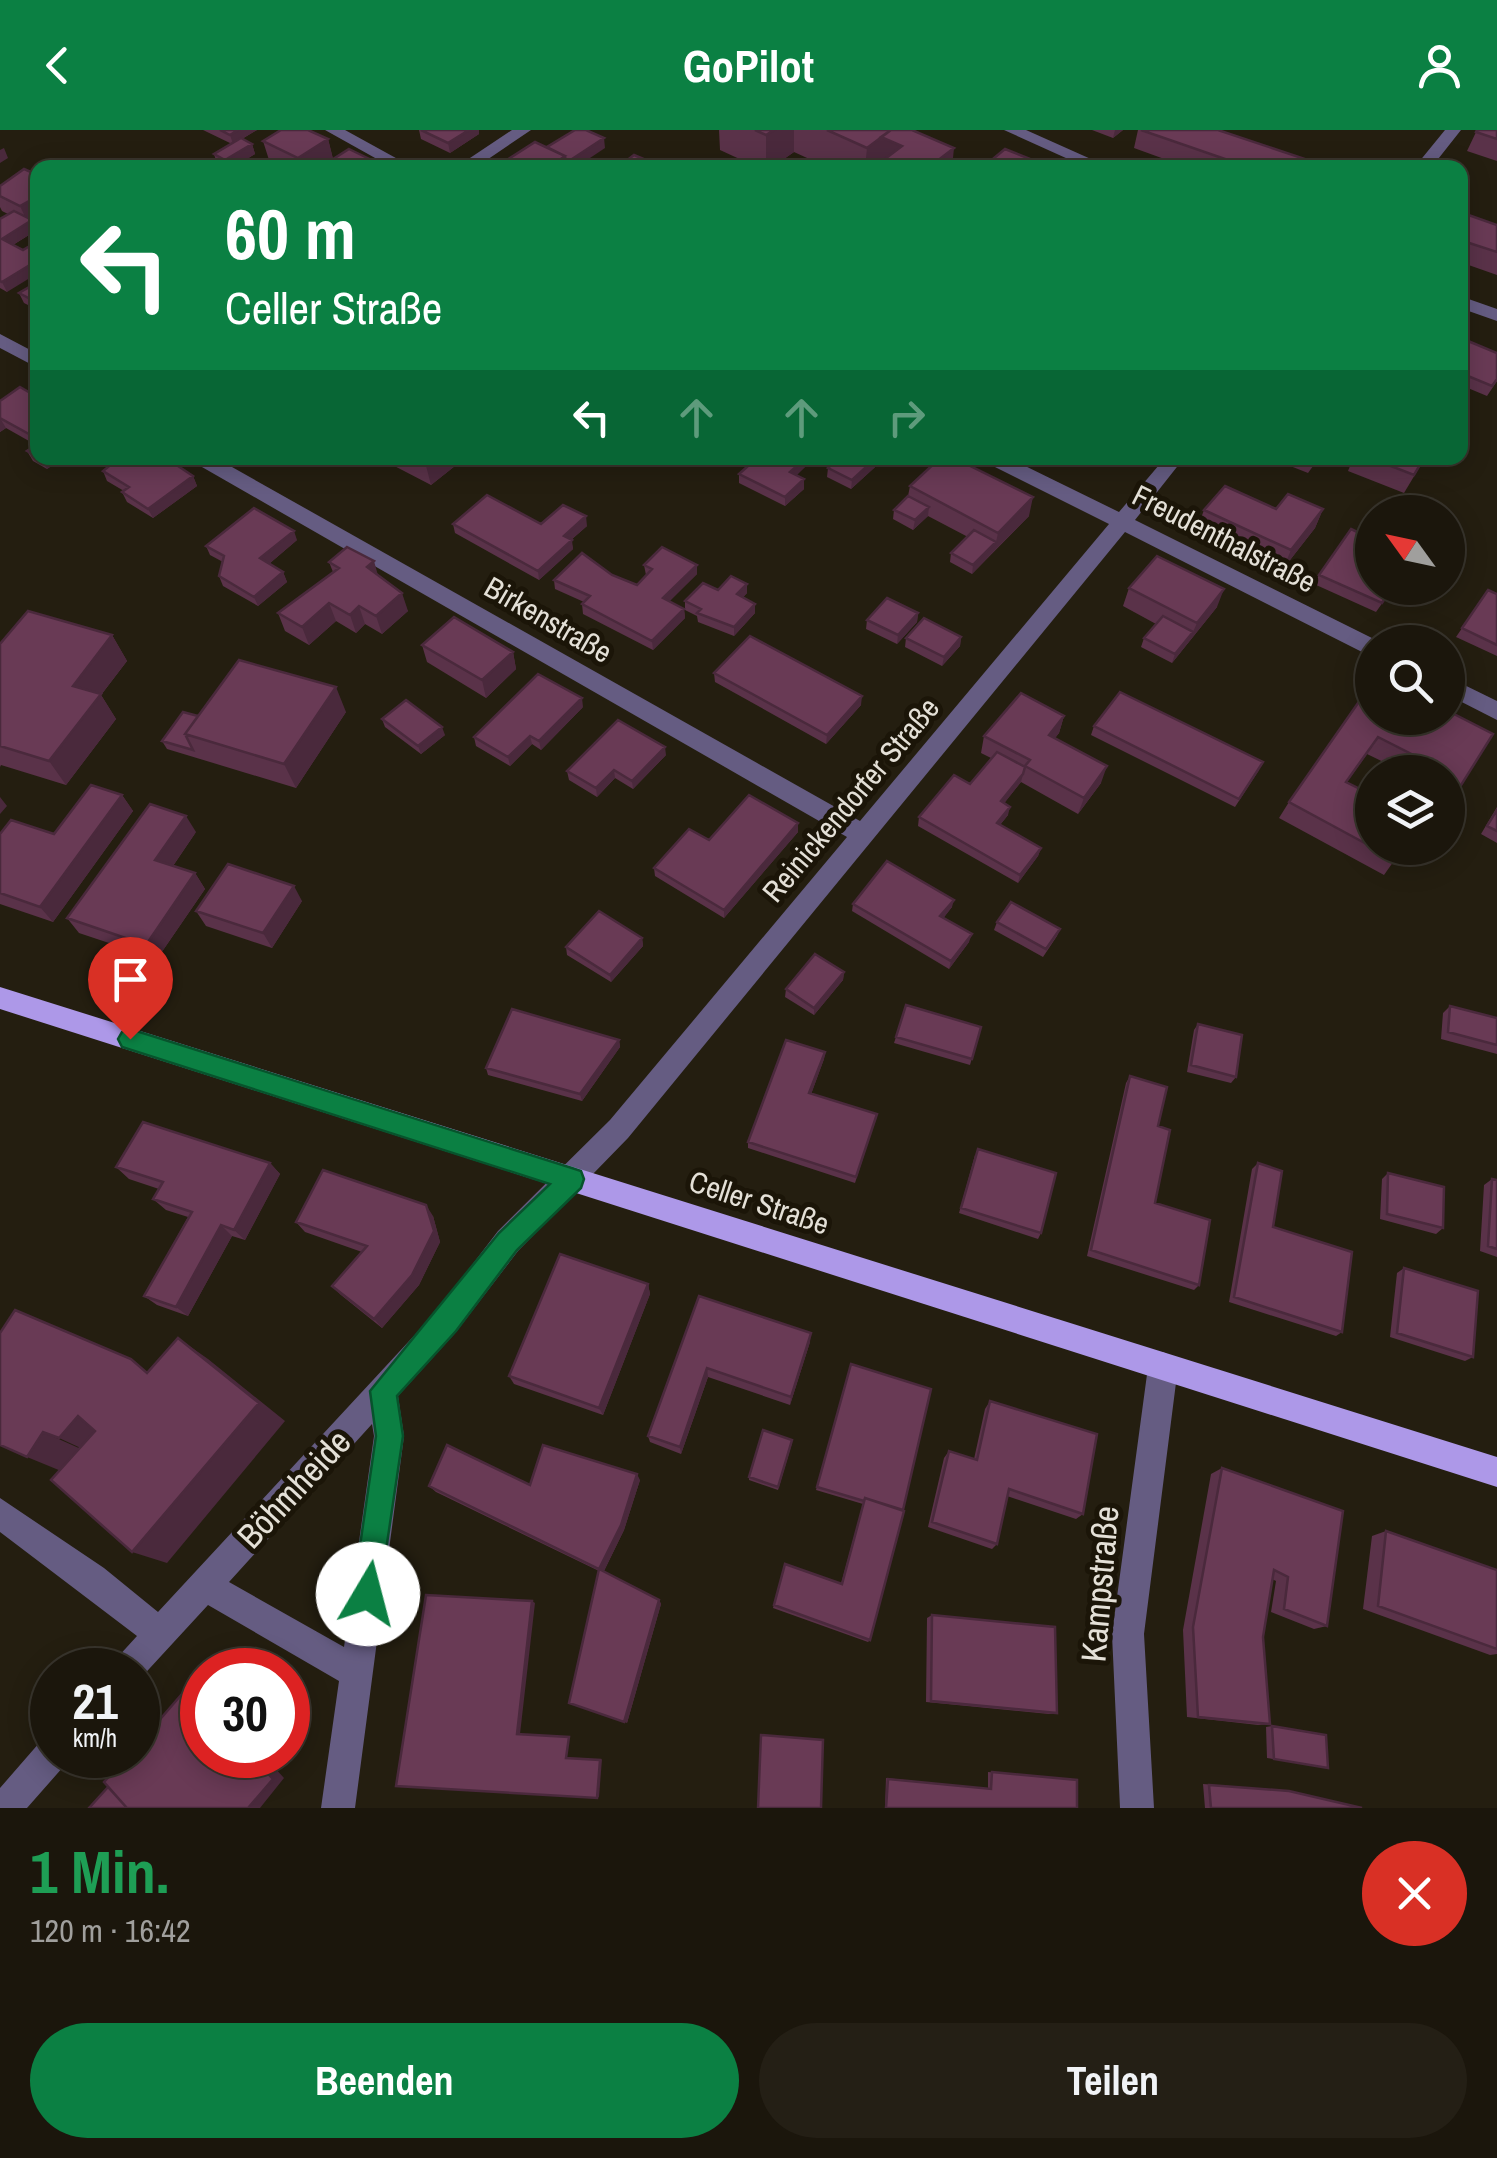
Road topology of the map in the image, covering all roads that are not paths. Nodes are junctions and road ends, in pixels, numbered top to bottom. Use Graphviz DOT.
graph roads {
  1 [pos="333,130"];
  2 [pos="523,130"];
  3 [pos="1012,130"];
  4 [pos="1453,130"];
  5 [pos="391,160"];
  6 [pos="476,160"];
  7 [pos="1084,160"];
  8 [pos="1429,160"];
  9 [pos="1468,305"];
  10 [pos="1497,315"];
  11 [pos="0,340"];
  12 [pos="30,357"];
  13 [pos="214,465"];
  14 [pos="1008,465"];
  15 [pos="1169,465"];
  16 [pos="1123,521"];
  17 [pos="1355,639"];
  18 [pos="1465,694"];
  19 [pos="1497,710"];
  20 [pos="864,835"];
  21 [pos="0,998"];
  22 [pos="572,1179"];
  23 [pos="1163,1367"];
  24 [pos="383,1391"];
  25 [pos="1497,1472"];
  26 [pos="0,1513"];
  27 [pos="205,1586"];
  28 [pos="160,1634"];
  29 [pos="148,1648"];
  30 [pos="357,1673"];
  31 [pos="31,1778"];
  32 [pos="5,1808"];
  33 [pos="338,1808"];
  34 [pos="1138,1808"];
  1 -- 5 [label="street"];
  2 -- 6 [label="street"];
  3 -- 7 [label="street"];
  4 -- 8 [label="street"];
  9 -- 10 [label="street"];
  11 -- 12 [label="street"];
  13 -- 20 [label="street, Birkenstraße"];
  14 -- 16 [label="street, Freudenthalstraße"];
  15 -- 16 [label="street, Reinickendorfer Straße"];
  16 -- 17 [label="street, Freudenthalstraße"];
  16 -- 20 [label="street, Reinickendorfer Straße"];
  18 -- 19 [label="street"];
  20 -- 22 [label="street, Reinickendorfer Straße"];
  21 -- 22 [label="main road, Celler Straße"];
  22 -- 23 [label="main road, Celler Straße"];
  22 -- 24 [label="street, Böhmheide"];
  23 -- 25 [label="main road, Celler Straße"];
  23 -- 34 [label="street, Kampstraße"];
  24 -- 27 [label="street, Böhmheide"];
  24 -- 30 [label="street, Böhmheide"];
  26 -- 28 [label="street"];
  27 -- 28 [label="street, Böhmheide"];
  27 -- 30 [label="street"];
  28 -- 29 [label="street, Böhmheide"];
  30 -- 33 [label="street, Böhmheide"];
  31 -- 32 [label="street"];
}
